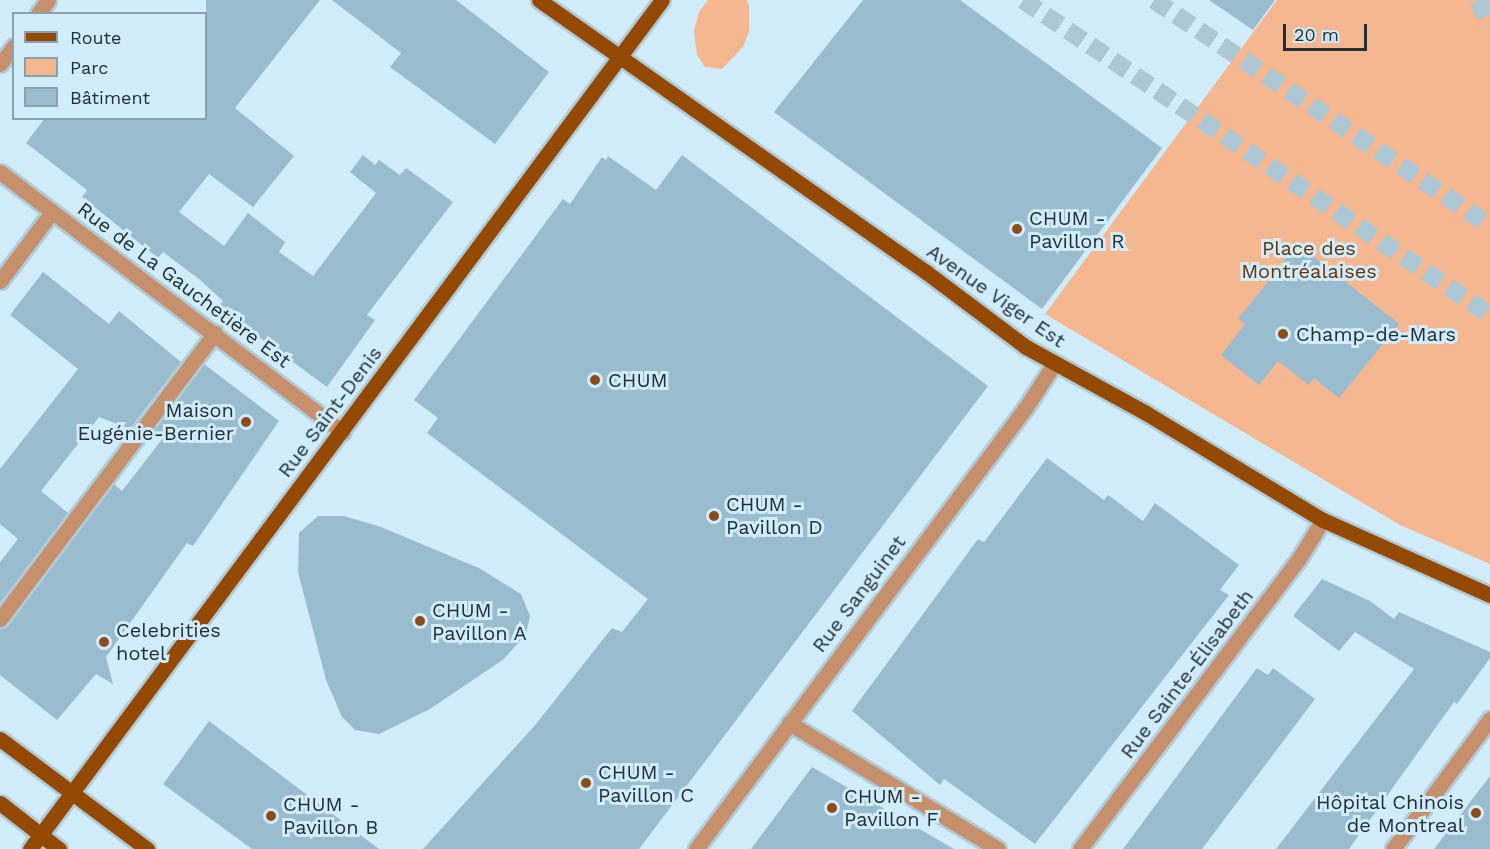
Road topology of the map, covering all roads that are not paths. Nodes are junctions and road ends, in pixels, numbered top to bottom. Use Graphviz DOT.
graph roads {
  1 [pos="539,0"];
  2 [pos="662,0"];
  3 [pos="12,49"];
  4 [pos="618,58"];
  5 [pos="0,64"];
  6 [pos="0,172"];
  7 [pos="52,212"];
  8 [pos="0,281"];
  9 [pos="215,333"];
  10 [pos="1054,364"];
  11 [pos="342,432"];
  12 [pos="1323,520"];
  13 [pos="1490,595"];
  14 [pos="0,619"];
  15 [pos="1490,719"];
  16 [pos="789,723"];
  17 [pos="0,740"];
  18 [pos="71,794"];
  19 [pos="0,803"];
  20 [pos="40,834"];
  21 [pos="30,849"];
  22 [pos="58,849"];
  23 [pos="147,849"];
  24 [pos="696,849"];
  25 [pos="998,849"];
  26 [pos="1080,849"];
  27 [pos="1393,849"];
  1 -- 4 [label="main road, Avenue Viger Est"];
  2 -- 4 [label="main road, Rue Saint-Denis"];
  3 -- 5 [label="street"];
  4 -- 10 [label="main road, Avenue Viger Est"];
  4 -- 11 [label="main road, Rue Saint-Denis"];
  6 -- 7 [label="street, Rue de La Gauchetière Est"];
  7 -- 8 [label="street"];
  7 -- 9 [label="street, Rue de La Gauchetière Est"];
  9 -- 11 [label="street, Rue de La Gauchetière Est"];
  9 -- 14 [label="street"];
  10 -- 12 [label="main road, Avenue Viger Est"];
  10 -- 16 [label="street, Rue Sanguinet"];
  11 -- 18 [label="main road, Rue Saint-Denis"];
  12 -- 13 [label="main road, Avenue Viger Est"];
  12 -- 26 [label="street, Rue Sainte-Élisabeth"];
  15 -- 27 [label="street"];
  16 -- 24 [label="street, Rue Sanguinet"];
  16 -- 25 [label="street"];
  17 -- 18 [label="main road"];
  18 -- 20 [label="main road, Rue Saint-Denis"];
  18 -- 23 [label="main road"];
  19 -- 20 [label="main road"];
  20 -- 21 [label="main road, Rue Saint-Denis"];
  20 -- 22 [label="main road"];
}
